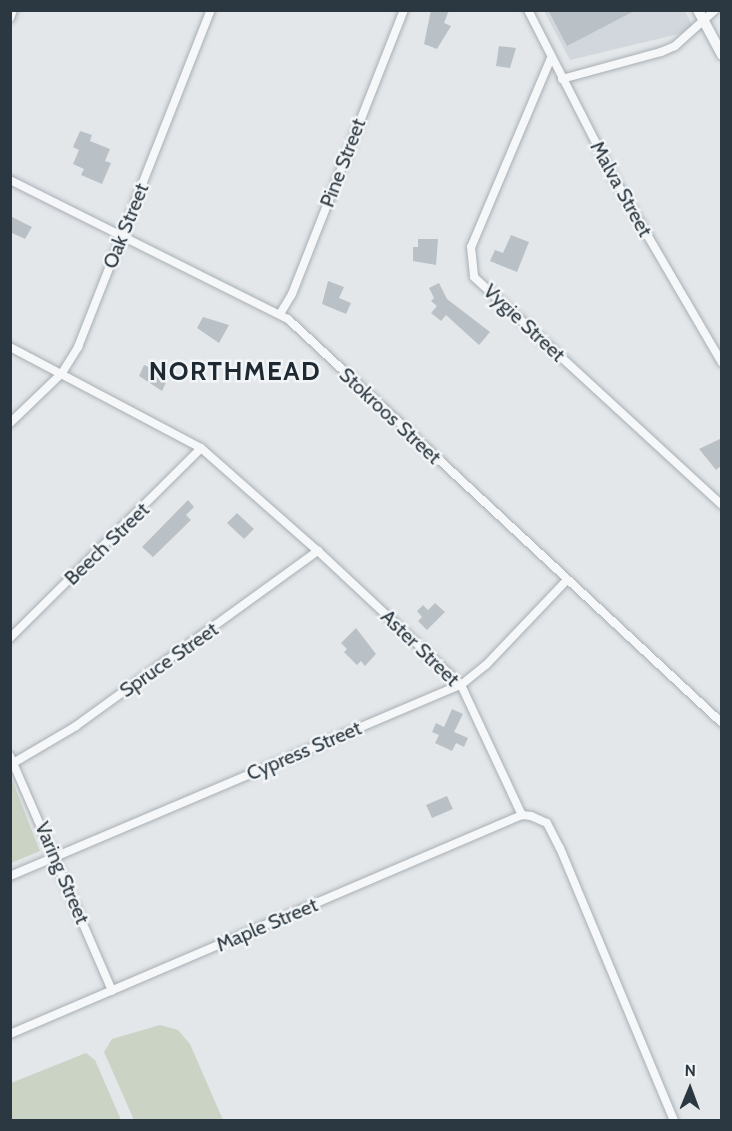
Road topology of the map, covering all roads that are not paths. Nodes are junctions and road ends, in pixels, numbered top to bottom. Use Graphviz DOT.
graph roads {
  1 [pos="13,10"];
  2 [pos="211,10"];
  3 [pos="404,10"];
  4 [pos="528,10"];
  5 [pos="715,10"];
  6 [pos="700,15"];
  7 [pos="10,18"];
  8 [pos="722,55"];
  9 [pos="551,58"];
  10 [pos="562,79"];
  11 [pos="10,180"];
  12 [pos="123,236"];
  13 [pos="280,314"];
  14 [pos="10,347"];
  15 [pos="722,363"];
  16 [pos="62,373"];
  17 [pos="10,423"];
  18 [pos="201,448"];
  19 [pos="722,505"];
  20 [pos="318,551"];
  21 [pos="567,580"];
  22 [pos="10,638"];
  23 [pos="461,685"];
  24 [pos="722,723"];
  25 [pos="13,759"];
  26 [pos="522,815"];
  27 [pos="54,856"];
  28 [pos="10,876"];
  29 [pos="112,991"];
  30 [pos="10,1034"];
  31 [pos="674,1120"];
  1 -- 7 [label="street"];
  2 -- 12 [label="street, Oak Street"];
  3 -- 13 [label="street, Pine Street"];
  4 -- 9 [label="street, Malva Street"];
  5 -- 6 [label="street"];
  6 -- 8 [label="street"];
  6 -- 10 [label="street"];
  9 -- 10 [label="street, Malva Street"];
  9 -- 19 [label="street, Vygie Street"];
  10 -- 15 [label="street, Malva Street"];
  11 -- 12 [label="street, Stokroos Street"];
  12 -- 13 [label="street, Stokroos Street"];
  12 -- 16 [label="street, Oak Street"];
  13 -- 21 [label="street, Stokroos Street"];
  14 -- 16 [label="street, Aster Street"];
  16 -- 17 [label="street, Oak Street"];
  16 -- 18 [label="street, Aster Street"];
  18 -- 20 [label="street, Aster Street"];
  18 -- 22 [label="street, Beech Street"];
  20 -- 23 [label="street, Aster Street"];
  20 -- 25 [label="street, Spruce Street"];
  21 -- 23 [label="street, Cypress Street"];
  21 -- 24 [label="street, Stokroos Street"];
  23 -- 26 [label="street, Aster Street"];
  23 -- 27 [label="street, Cypress Street"];
  25 -- 27 [label="street, Varing Street"];
  26 -- 29 [label="street, Maple Street"];
  26 -- 31 [label="street"];
  27 -- 28 [label="street, Cypress Street"];
  27 -- 29 [label="street, Varing Street"];
  29 -- 30 [label="street, Maple Street"];
}
